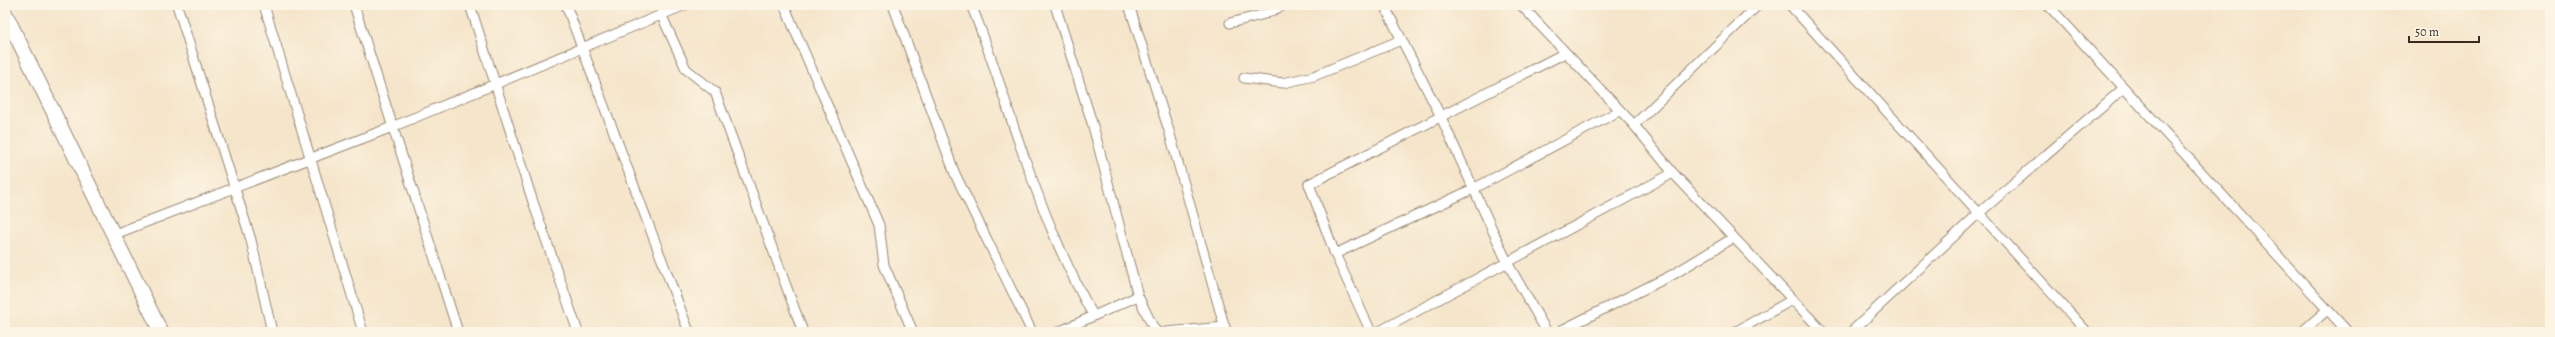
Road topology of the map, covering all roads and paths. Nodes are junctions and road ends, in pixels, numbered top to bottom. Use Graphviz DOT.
graph roads {
  1 [pos="177,5"];
  2 [pos="264,5"];
  3 [pos="354,5"];
  4 [pos="470,5"];
  5 [pos="566,5"];
  6 [pos="685,5"];
  7 [pos="784,5"];
  8 [pos="893,5"];
  9 [pos="971,5"];
  10 [pos="1055,5"];
  11 [pos="1129,5"];
  12 [pos="1284,5"];
  13 [pos="1384,5"];
  14 [pos="1520,5"];
  15 [pos="1758,5"];
  16 [pos="1790,5"];
  17 [pos="2048,5"];
  18 [pos="674,7"];
  19 [pos="5,13"];
  20 [pos="661,14"];
  21 [pos="1230,23"];
  22 [pos="1401,40"];
  23 [pos="581,47"];
  24 [pos="1565,53"];
  25 [pos="1244,78"];
  26 [pos="496,84"];
  27 [pos="2124,88"];
  28 [pos="1619,111"];
  29 [pos="1440,115"];
  30 [pos="1634,125"];
  31 [pos="392,127"];
  32 [pos="311,158"];
  33 [pos="1673,173"];
  34 [pos="1475,188"];
  35 [pos="234,189"];
  36 [pos="1979,213"];
  37 [pos="115,234"];
  38 [pos="1733,238"];
  39 [pos="1335,254"];
  40 [pos="1508,264"];
  41 [pos="1138,296"];
  42 [pos="1792,300"];
  43 [pos="2328,310"];
  44 [pos="1092,315"];
  45 [pos="1225,329"];
  46 [pos="161,332"];
  47 [pos="272,332"];
  48 [pos="363,332"];
  49 [pos="458,332"];
  50 [pos="578,332"];
  51 [pos="689,332"];
  52 [pos="803,332"];
  53 [pos="913,332"];
  54 [pos="1032,332"];
  55 [pos="1058,332"];
  56 [pos="1158,332"];
  57 [pos="1166,332"];
  58 [pos="1371,332"];
  59 [pos="1378,332"];
  60 [pos="1546,332"];
  61 [pos="1558,332"];
  62 [pos="1735,332"];
  63 [pos="1823,332"];
  64 [pos="1851,332"];
  65 [pos="2087,332"];
  66 [pos="2302,332"];
  67 [pos="2348,332"];
  1 -- 35 [label="street"];
  2 -- 32 [label="street"];
  3 -- 31 [label="street"];
  4 -- 26 [label="street"];
  5 -- 23 [label="street"];
  6 -- 18 [label="street"];
  7 -- 53 [label="street"];
  8 -- 54 [label="street"];
  9 -- 44 [label="street"];
  10 -- 41 [label="street"];
  11 -- 45 [label="street"];
  12 -- 21 [label="street"];
  13 -- 22 [label="street"];
  14 -- 24 [label="street"];
  15 -- 30 [label="street"];
  16 -- 36 [label="street"];
  17 -- 27 [label="street"];
  18 -- 20 [label="street"];
  19 -- 37 [label="main road"];
  20 -- 23 [label="street"];
  20 -- 52 [label="street"];
  22 -- 25 [label="street"];
  22 -- 29 [label="street"];
  23 -- 26 [label="street"];
  23 -- 51 [label="street"];
  24 -- 28 [label="street"];
  24 -- 29 [label="street"];
  26 -- 31 [label="street"];
  26 -- 50 [label="street"];
  27 -- 36 [label="street"];
  27 -- 43 [label="street"];
  28 -- 30 [label="street"];
  28 -- 34 [label="street"];
  29 -- 34 [label="street"];
  29 -- 39 [label="street"];
  30 -- 33 [label="street"];
  31 -- 32 [label="street"];
  31 -- 49 [label="street"];
  32 -- 35 [label="street"];
  32 -- 48 [label="street"];
  33 -- 38 [label="street"];
  33 -- 40 [label="street"];
  34 -- 39 [label="street"];
  34 -- 40 [label="street"];
  35 -- 37 [label="street"];
  35 -- 47 [label="street"];
  36 -- 64 [label="street"];
  36 -- 65 [label="street"];
  37 -- 46 [label="main road"];
  38 -- 42 [label="street"];
  38 -- 61 [label="street"];
  39 -- 58 [label="street"];
  40 -- 59 [label="street"];
  40 -- 60 [label="street"];
  41 -- 44 [label="street"];
  41 -- 56 [label="street"];
  42 -- 62 [label="street"];
  42 -- 63 [label="street"];
  43 -- 66 [label="street"];
  43 -- 67 [label="street"];
  44 -- 55 [label="street"];
  45 -- 57 [label="street"];
}
